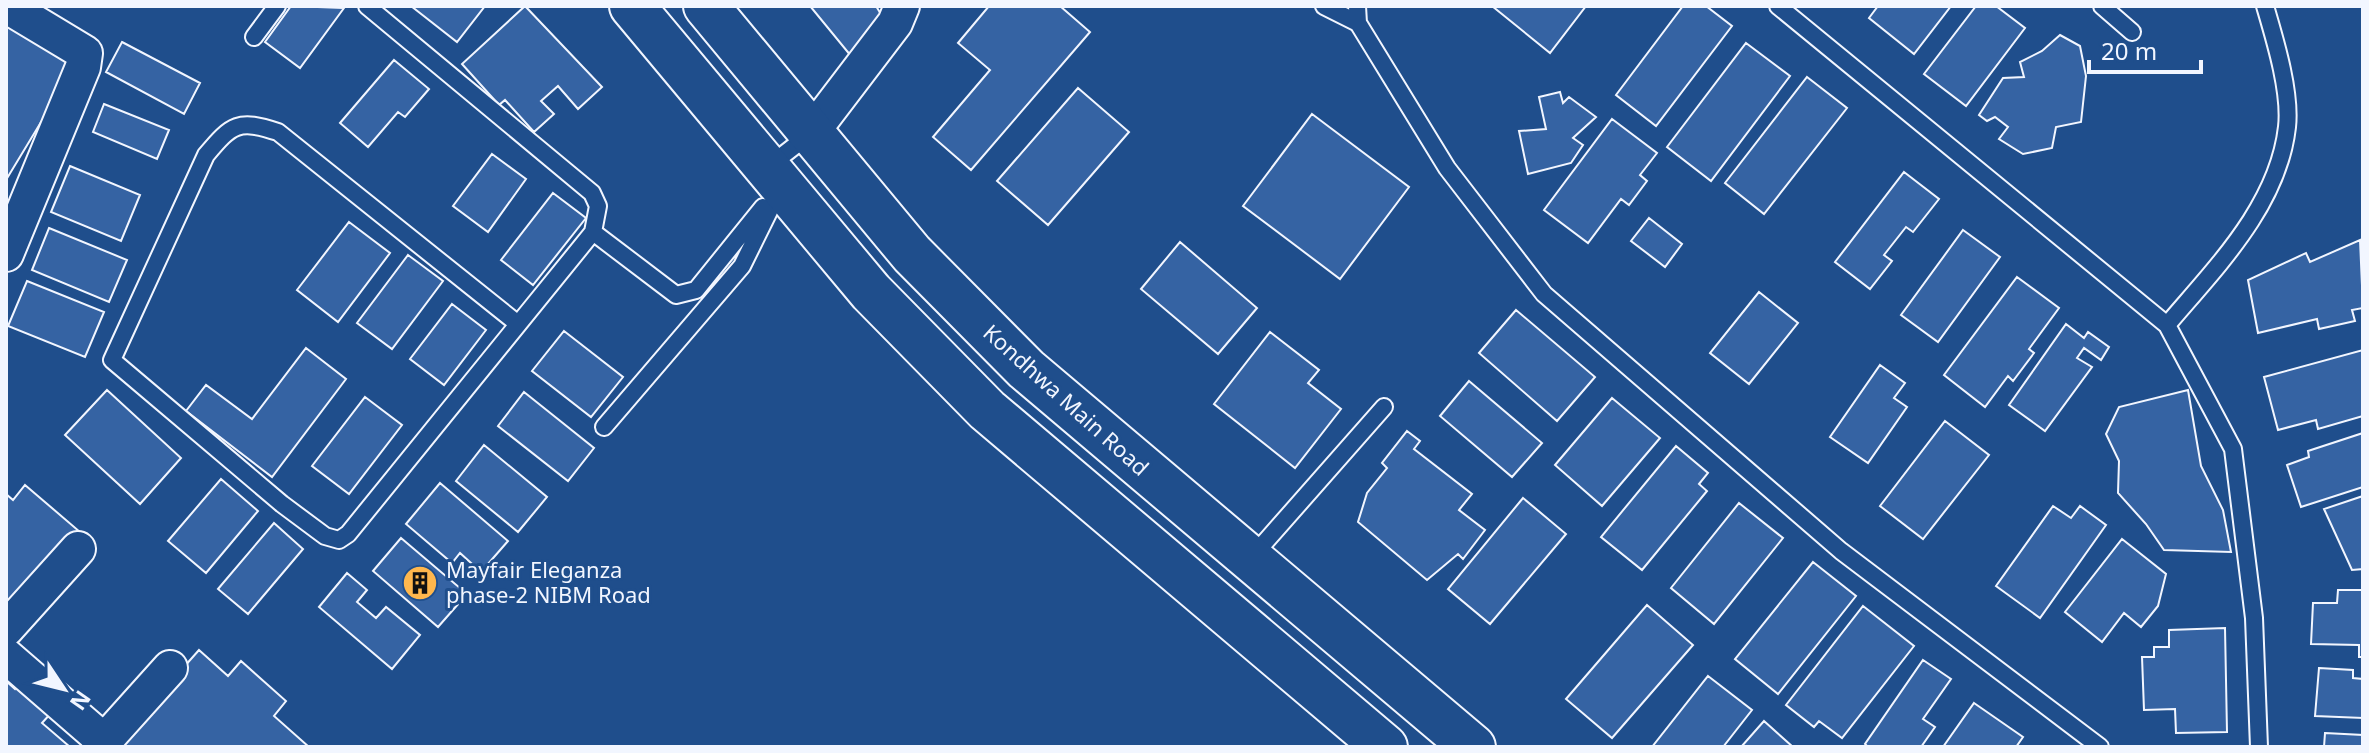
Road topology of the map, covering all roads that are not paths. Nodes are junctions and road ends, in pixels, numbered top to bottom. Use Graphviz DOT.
graph roads {
  1 [pos="7,6"];
  2 [pos="277,6"];
  3 [pos="367,6"];
  4 [pos="632,6"];
  5 [pos="706,6"];
  6 [pos="902,6"];
  7 [pos="1324,6"];
  8 [pos="1778,6"];
  9 [pos="2102,6"];
  10 [pos="2265,6"];
  11 [pos="1357,14"];
  12 [pos="2132,32"];
  13 [pos="254,37"];
  14 [pos="812,132"];
  15 [pos="775,176"];
  16 [pos="593,232"];
  17 [pos="6,254"];
  18 [pos="518,324"];
  19 [pos="2167,325"];
  20 [pos="1384,407"];
  21 [pos="604,427"];
  22 [pos="78,549"];
  23 [pos="1250,560"];
  24 [pos="6,629"];
  25 [pos="6,656"];
  26 [pos="170,668"];
  27 [pos="102,744"];
  28 [pos="1385,747"];
  29 [pos="1473,747"];
  30 [pos="2100,747"];
  31 [pos="2259,747"];
  1 -- 17 [label="street"];
  2 -- 13 [label="lane"];
  3 -- 16 [label="lane"];
  4 -- 15 [label="main road"];
  5 -- 14 [label="main road, Kondhwa Main Road"];
  6 -- 14 [label="street"];
  7 -- 11 [label="lane"];
  8 -- 19 [label="lane"];
  9 -- 12 [label="lane"];
  10 -- 19 [label="lane"];
  11 -- 30 [label="lane"];
  14 -- 15 [label="lane"];
  14 -- 23 [label="main road, Kondhwa Main Road"];
  15 -- 16 [label="lane"];
  15 -- 21 [label="lane"];
  15 -- 28 [label="main road"];
  16 -- 18 [label="lane"];
  18 -- 18 [label="lane"];
  19 -- 31 [label="lane"];
  20 -- 23 [label="lane"];
  22 -- 24 [label="street"];
  23 -- 29 [label="main road, Kondhwa Main Road"];
  25 -- 27 [label="street"];
  26 -- 27 [label="street"];
}
